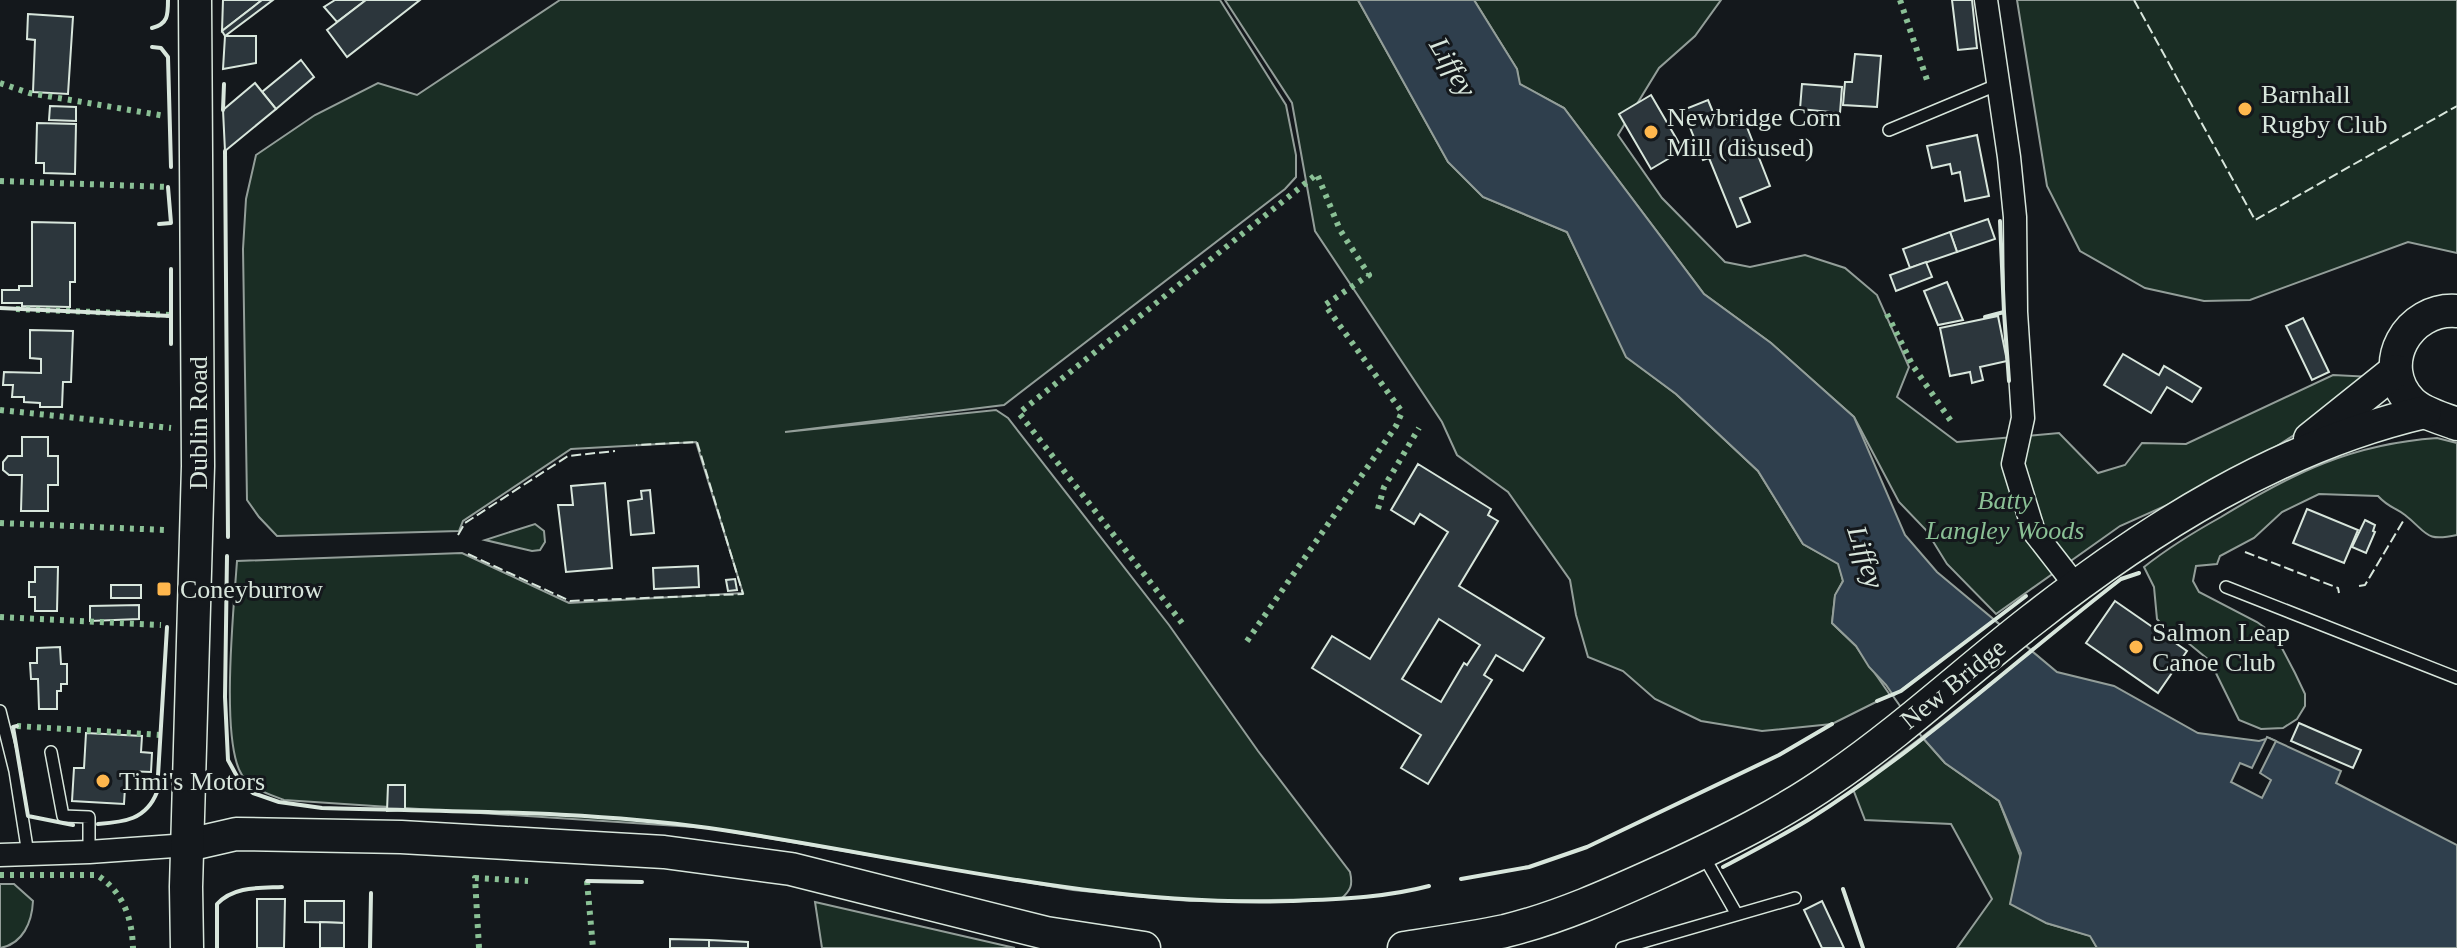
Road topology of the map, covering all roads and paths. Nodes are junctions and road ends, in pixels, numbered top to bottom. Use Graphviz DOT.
graph roads {
  1 [pos="195,0"];
  2 [pos="1986,0"];
  3 [pos="1999,84"];
  4 [pos="1889,130"];
  5 [pos="2457,311"];
  6 [pos="2395,371"];
  7 [pos="2445,418"];
  8 [pos="2286,459"];
  9 [pos="2076,586"];
  10 [pos="2226,587"];
  11 [pos="2457,678"];
  12 [pos="0,711"];
  13 [pos="51,752"];
  14 [pos="188,845"];
  15 [pos="89,852"];
  16 [pos="1701,853"];
  17 [pos="28,854"];
  18 [pos="0,855"];
  19 [pos="1795,898"];
  20 [pos="1736,913"];
  21 [pos="187,948"];
  22 [pos="1144,948"];
  23 [pos="1404,948"];
  24 [pos="1622,948"];
  1 -- 14 [label="main road, Dublin Road"];
  2 -- 3 [label="street"];
  3 -- 4 [label="lane"];
  3 -- 9 [label="street"];
  5 -- 6 [label="main road"];
  6 -- 7 [label="main road"];
  6 -- 8 [label="main road"];
  7 -- 8 [label="main road"];
  8 -- 9 [label="main road, New Bridge"];
  9 -- 16 [label="main road, New Bridge"];
  10 -- 11 [label="lane"];
  12 -- 17 [label="lane"];
  13 -- 15 [label="lane"];
  14 -- 15 [label="street"];
  14 -- 21 [label="main road, Dublin Road"];
  14 -- 22 [label="main road"];
  15 -- 17 [label="street"];
  16 -- 20 [label="lane"];
  16 -- 23 [label="main road, New Bridge"];
  17 -- 18 [label="street"];
  19 -- 20 [label="lane"];
  20 -- 24 [label="lane"];
}
